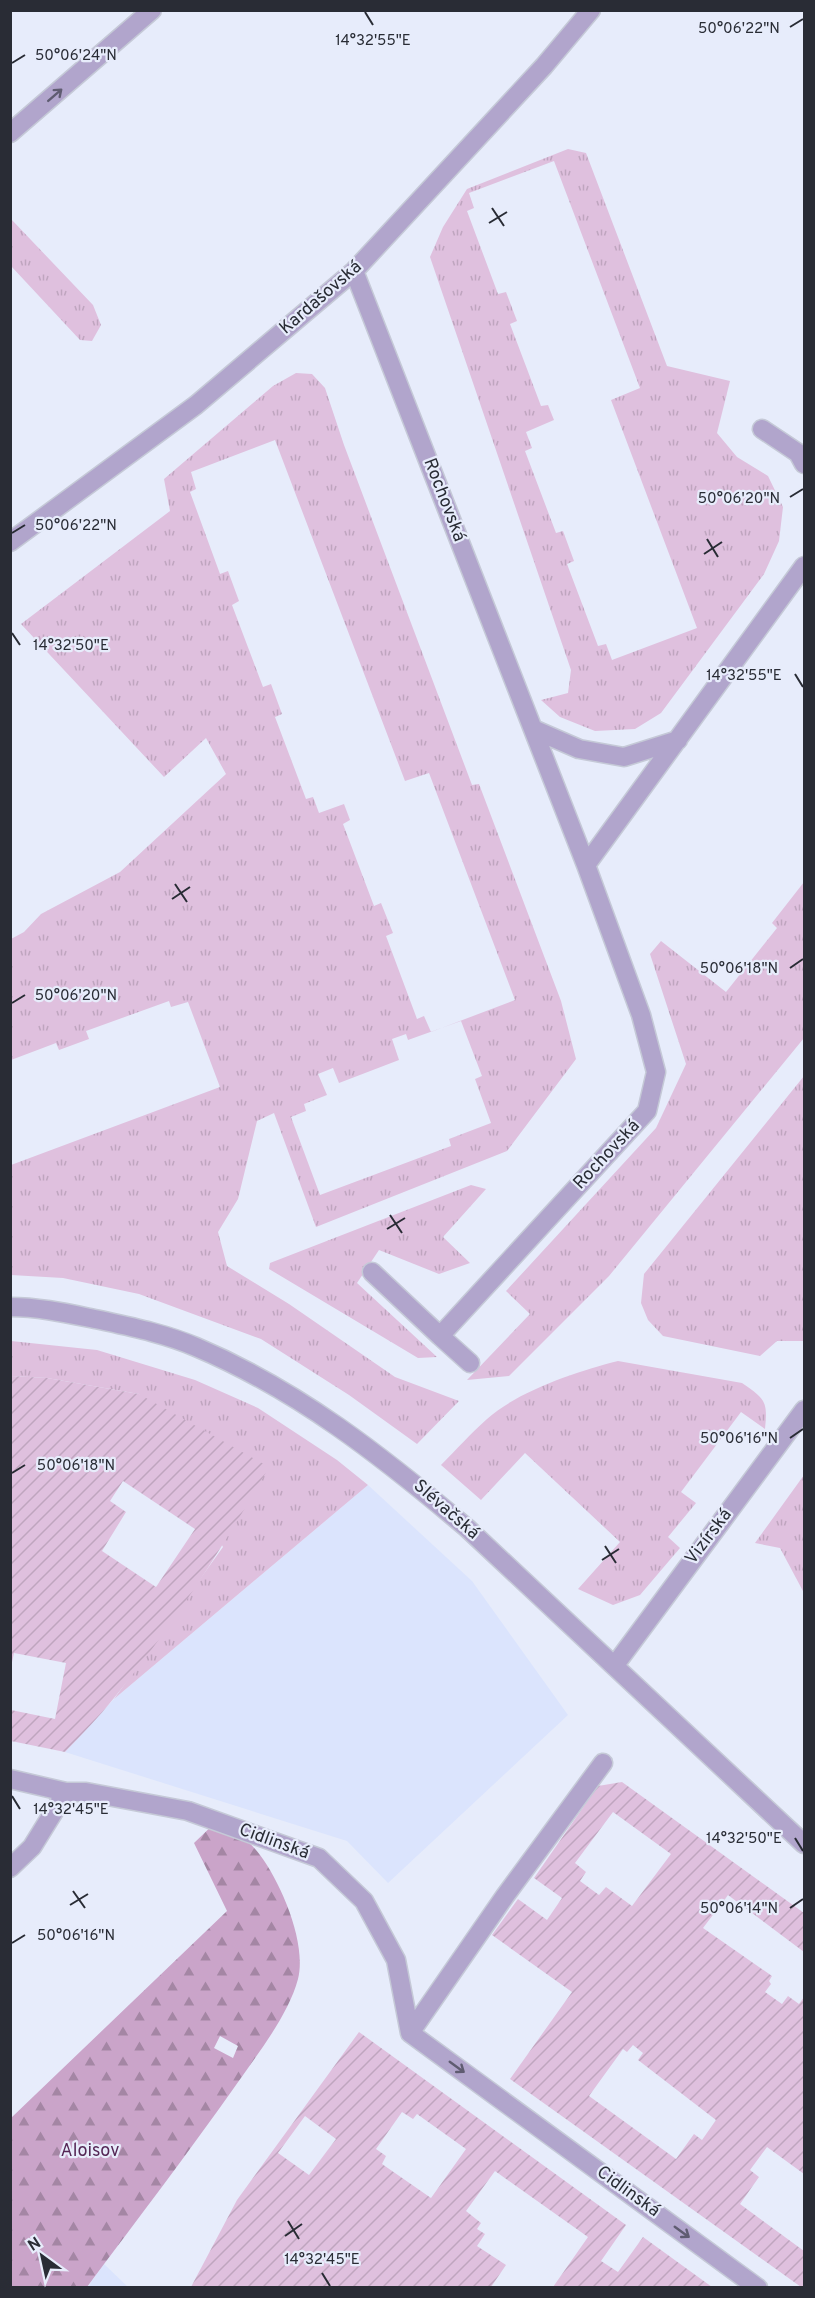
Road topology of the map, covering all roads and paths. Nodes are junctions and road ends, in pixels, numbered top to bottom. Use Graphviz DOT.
graph roads {
  1 [pos="152,10"];
  2 [pos="591,10"];
  3 [pos="10,133"];
  4 [pos="354,271"];
  5 [pos="762,429"];
  6 [pos="804,464"];
  7 [pos="10,542"];
  8 [pos="804,566"];
  9 [pos="533,729"];
  10 [pos="678,740"];
  11 [pos="586,865"];
  12 [pos="372,1272"];
  13 [pos="10,1307"];
  14 [pos="440,1335"];
  15 [pos="470,1363"];
  16 [pos="804,1410"];
  17 [pos="615,1665"];
  18 [pos="603,1763"];
  19 [pos="10,1779"];
  20 [pos="66,1792"];
  21 [pos="804,1844"];
  22 [pos="10,1868"];
  23 [pos="410,2033"];
  24 [pos="758,2288"];
  3 -- 1 [label="street, one-way"];
  2 -- 4 [label="street, Kardašovská"];
  4 -- 7 [label="street, Kardašovská"];
  4 -- 9 [label="street, Rochovská"];
  5 -- 6 [label="street"];
  8 -- 10 [label="street"];
  9 -- 10 [label="street"];
  9 -- 11 [label="street, Rochovská"];
  10 -- 11 [label="street"];
  11 -- 14 [label="street, Rochovská"];
  12 -- 14 [label="street"];
  13 -- 17 [label="street, Slévačská"];
  14 -- 15 [label="street"];
  16 -- 17 [label="street, Vizírská"];
  17 -- 21 [label="street, Slévačská"];
  18 -- 23 [label="street"];
  19 -- 20 [label="street, Cidlinská"];
  20 -- 22 [label="street"];
  20 -- 23 [label="street, Cidlinská"];
  23 -- 24 [label="street, Cidlinská, one-way"];
}
